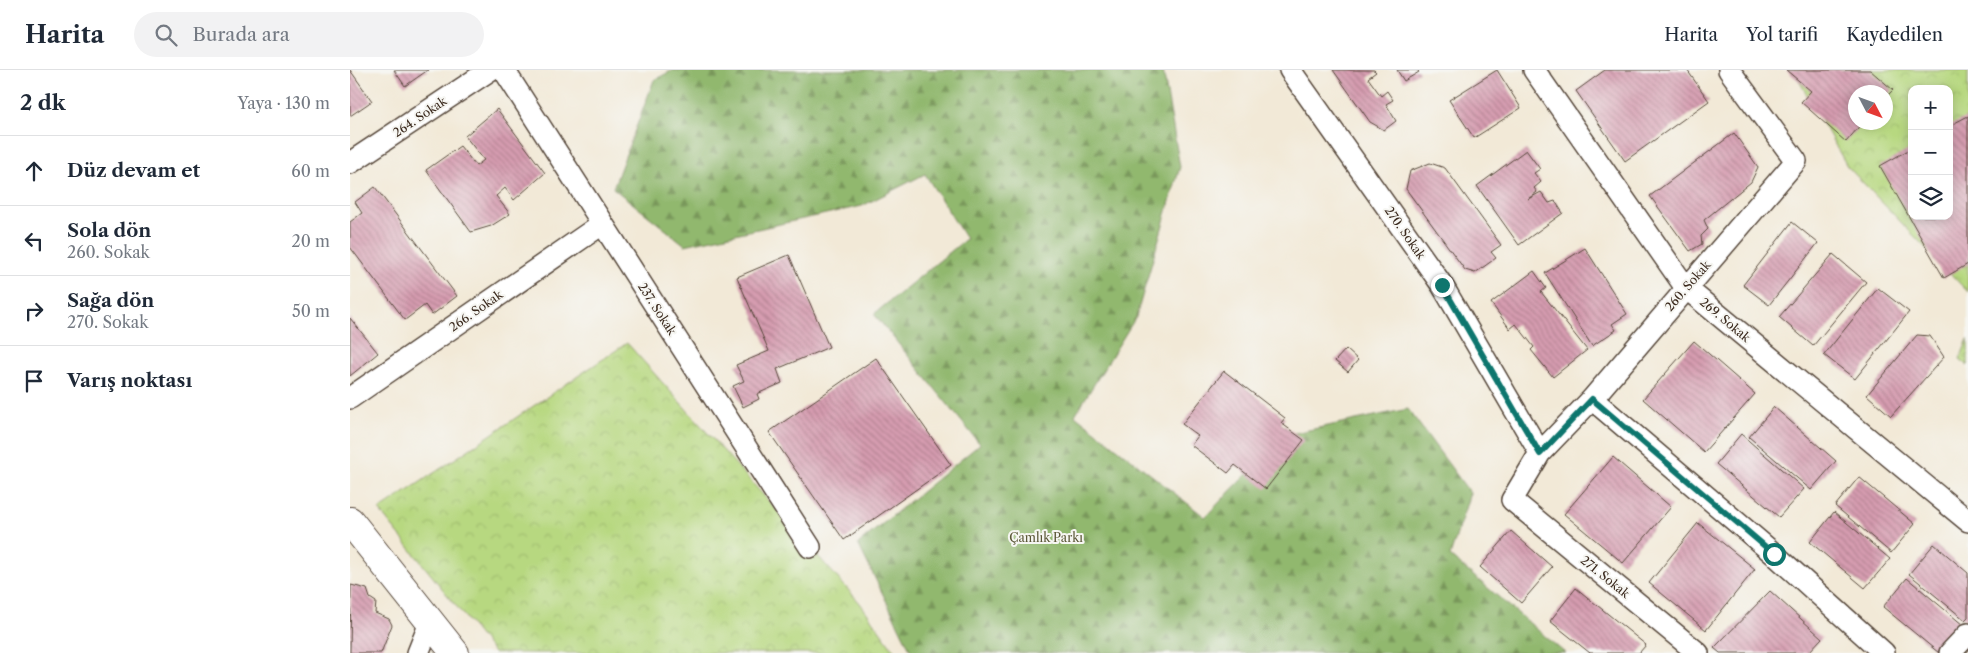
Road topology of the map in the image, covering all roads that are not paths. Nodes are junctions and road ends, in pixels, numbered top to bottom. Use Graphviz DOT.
graph roads {
  1 [pos="490,70"];
  2 [pos="504,70"];
  3 [pos="1290,70"];
  4 [pos="1534,70"];
  5 [pos="1728,70"];
  6 [pos="350,163"];
  7 [pos="602,224"];
  8 [pos="1686,288"];
  9 [pos="350,398"];
  10 [pos="1592,399"];
  11 [pos="1540,454"];
  12 [pos="1512,500"];
  13 [pos="350,521"];
  14 [pos="1968,521"];
  15 [pos="810,547"];
  16 [pos="430,623"];
  17 [pos="1968,634"];
  18 [pos="418,653"];
  19 [pos="455,653"];
  20 [pos="1698,653"];
  21 [pos="1884,653"];
  22 [pos="1950,653"];
  1 -- 6 [label="street, 264. Sokak"];
  2 -- 7 [label="street, 237. Sokak"];
  3 -- 11 [label="street, 270. Sokak"];
  4 -- 8 [label="street, 269. Sokak"];
  5 -- 8 [label="street, 260. Sokak"];
  7 -- 9 [label="street, 266. Sokak"];
  7 -- 15 [label="street, 237. Sokak"];
  8 -- 10 [label="street, 260. Sokak"];
  8 -- 14 [label="street, 269. Sokak"];
  10 -- 11 [label="street, 260. Sokak"];
  10 -- 21 [label="street"];
  11 -- 12 [label="street, 260. Sokak"];
  12 -- 20 [label="street, 271. Sokak"];
  13 -- 16 [label="main road"];
  16 -- 18 [label="street"];
  16 -- 19 [label="main road"];
  17 -- 22 [label="street"];
}
